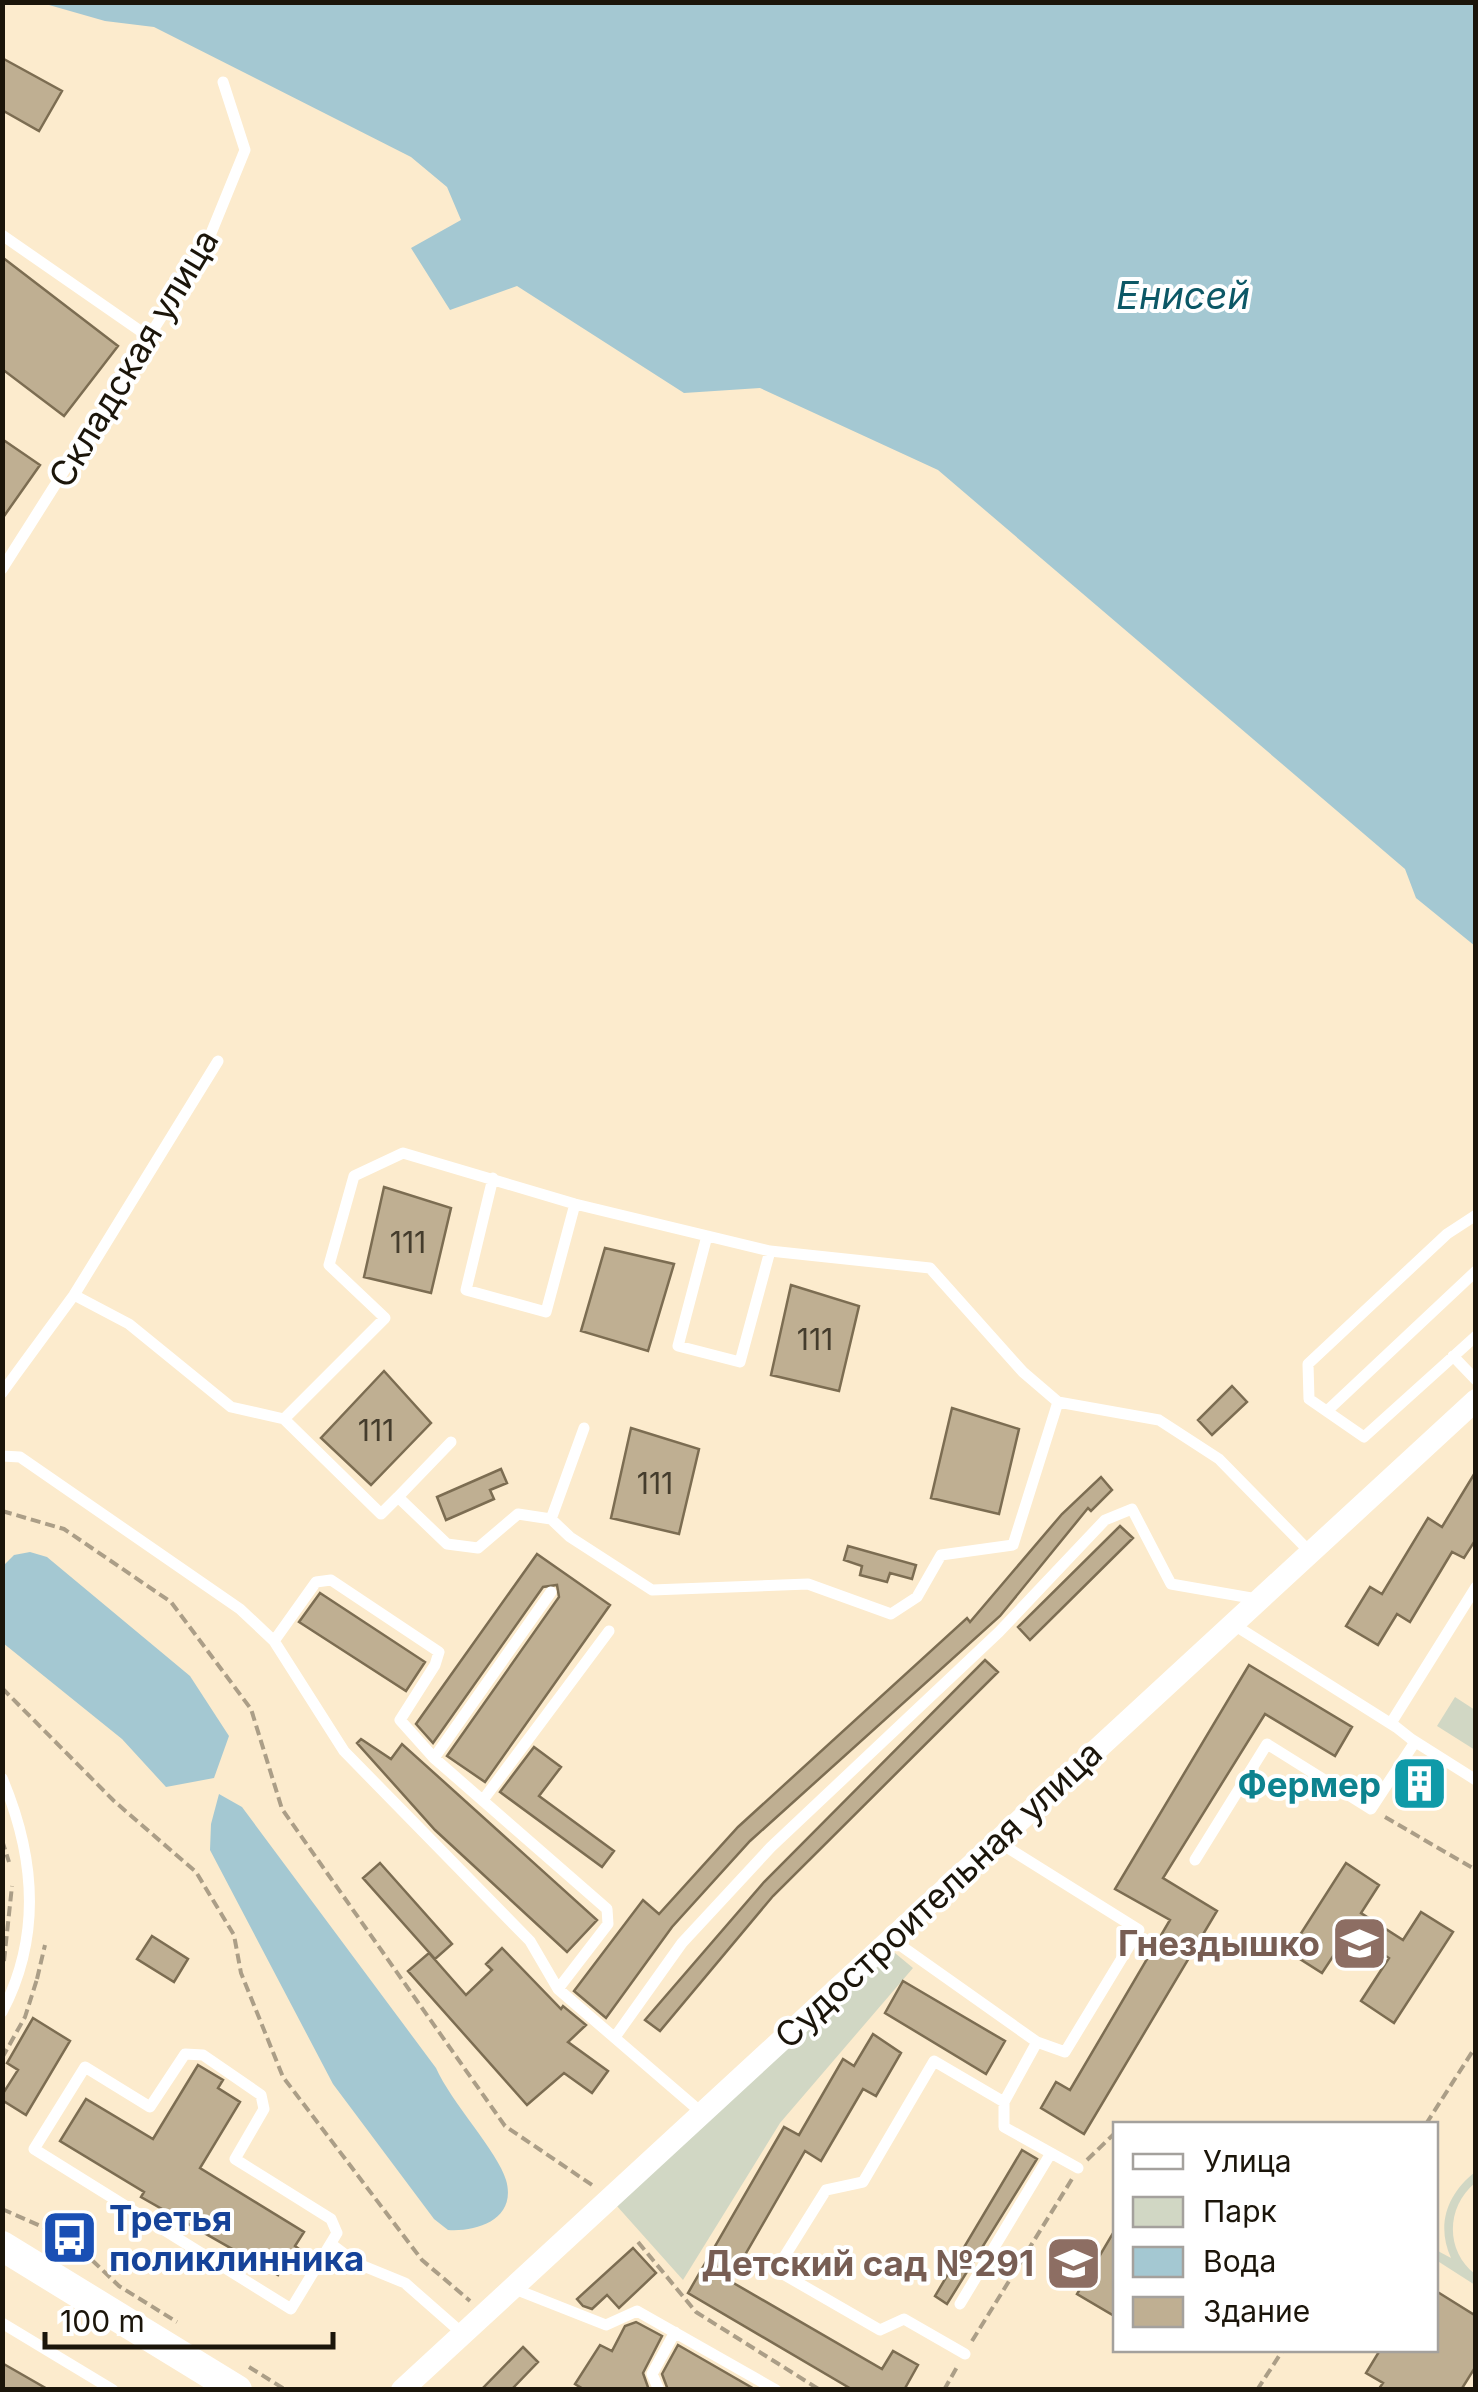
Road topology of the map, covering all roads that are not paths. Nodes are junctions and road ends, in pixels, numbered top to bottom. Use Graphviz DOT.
graph roads {
  1 [pos="222,82"];
  2 [pos="2,235"];
  3 [pos="149,337"];
  4 [pos="2,570"];
  5 [pos="218,1061"];
  6 [pos="492,1178"];
  7 [pos="575,1204"];
  8 [pos="1476,1214"];
  9 [pos="707,1236"];
  10 [pos="770,1251"];
  11 [pos="1476,1271"];
  12 [pos="74,1295"];
  13 [pos="1476,1336"];
  14 [pos="1453,1356"];
  15 [pos="1476,1380"];
  16 [pos="2,1393"];
  17 [pos="1476,1400"];
  18 [pos="1058,1402"];
  19 [pos="1327,1410"];
  20 [pos="284,1418"];
  21 [pos="584,1428"];
  22 [pos="451,1442"];
  23 [pos="2,1456"];
  24 [pos="398,1496"];
  25 [pos="552,1519"];
  26 [pos="1310,1552"];
  27 [pos="1476,1587"];
  28 [pos="551,1592"];
  29 [pos="1257,1599"];
  30 [pos="1231,1623"];
  31 [pos="610,1631"];
  32 [pos="274,1641"];
  33 [pos="1391,1723"];
  34 [pos="1415,1742"];
  35 [pos="434,1758"];
  36 [pos="2,1778"];
  37 [pos="1476,1780"];
  38 [pos="483,1800"];
  39 [pos="997,1841"];
  40 [pos="1195,1860"];
  41 [pos="890,1938"];
  42 [pos="558,1990"];
  43 [pos="2,2012"];
  44 [pos="615,2037"];
  45 [pos="1037,2042"];
  46 [pos="1004,2102"];
  47 [pos="702,2113"];
  48 [pos="1051,2153"];
  49 [pos="1078,2168"];
  50 [pos="330,2244"];
  51 [pos="2,2246"];
  52 [pos="512,2288"];
  53 [pos="960,2304"];
  54 [pos="2,2323"];
  55 [pos="675,2332"];
  56 [pos="462,2334"];
  57 [pos="965,2354"];
  58 [pos="112,2390"];
  59 [pos="237,2390"];
  60 [pos="402,2390"];
  61 [pos="659,2390"];
  62 [pos="776,2390"];
  1 -- 3 [label="lane, Складская улица"];
  2 -- 3 [label="lane"];
  3 -- 4 [label="lane, Складская улица"];
  5 -- 12 [label="lane"];
  6 -- 7 [label="lane"];
  6 -- 7 [label="lane"];
  6 -- 20 [label="lane"];
  7 -- 9 [label="lane"];
  8 -- 19 [label="lane"];
  9 -- 10 [label="lane"];
  9 -- 10 [label="lane"];
  10 -- 18 [label="lane"];
  11 -- 19 [label="lane"];
  12 -- 16 [label="lane"];
  12 -- 20 [label="lane"];
  13 -- 14 [label="lane"];
  14 -- 15 [label="lane"];
  14 -- 19 [label="lane"];
  17 -- 26 [label="street, Судостроительная улица"];
  18 -- 25 [label="lane"];
  18 -- 26 [label="lane"];
  20 -- 24 [label="lane"];
  21 -- 25 [label="lane"];
  22 -- 24 [label="lane"];
  23 -- 32 [label="lane"];
  24 -- 25 [label="lane"];
  26 -- 29 [label="street, Судостроительная улица"];
  27 -- 33 [label="lane"];
  28 -- 35 [label="lane"];
  29 -- 30 [label="street, Судостроительная улица"];
  29 -- 44 [label="lane"];
  30 -- 33 [label="lane"];
  30 -- 39 [label="street, Судостроительная улица"];
  31 -- 38 [label="lane"];
  32 -- 35 [label="lane"];
  32 -- 42 [label="lane"];
  33 -- 34 [label="lane"];
  34 -- 37 [label="lane"];
  34 -- 40 [label="lane"];
  35 -- 38 [label="lane"];
  36 -- 43 [label="lane"];
  38 -- 42 [label="lane"];
  39 -- 41 [label="street, Судостроительная улица"];
  39 -- 45 [label="lane"];
  41 -- 45 [label="lane"];
  41 -- 47 [label="street, Судостроительная улица"];
  42 -- 44 [label="lane"];
  44 -- 47 [label="lane"];
  45 -- 46 [label="lane"];
  46 -- 48 [label="lane"];
  46 -- 57 [label="lane"];
  47 -- 52 [label="street, Судостроительная улица"];
  48 -- 49 [label="lane"];
  48 -- 53 [label="lane"];
  50 -- 50 [label="lane"];
  50 -- 56 [label="lane"];
  51 -- 59 [label="main road"];
  52 -- 55 [label="lane"];
  52 -- 56 [label="street, Судостроительная улица"];
  54 -- 58 [label="lane"];
  55 -- 61 [label="lane"];
  55 -- 62 [label="lane"];
  56 -- 60 [label="street, Судостроительная улица"];
}
